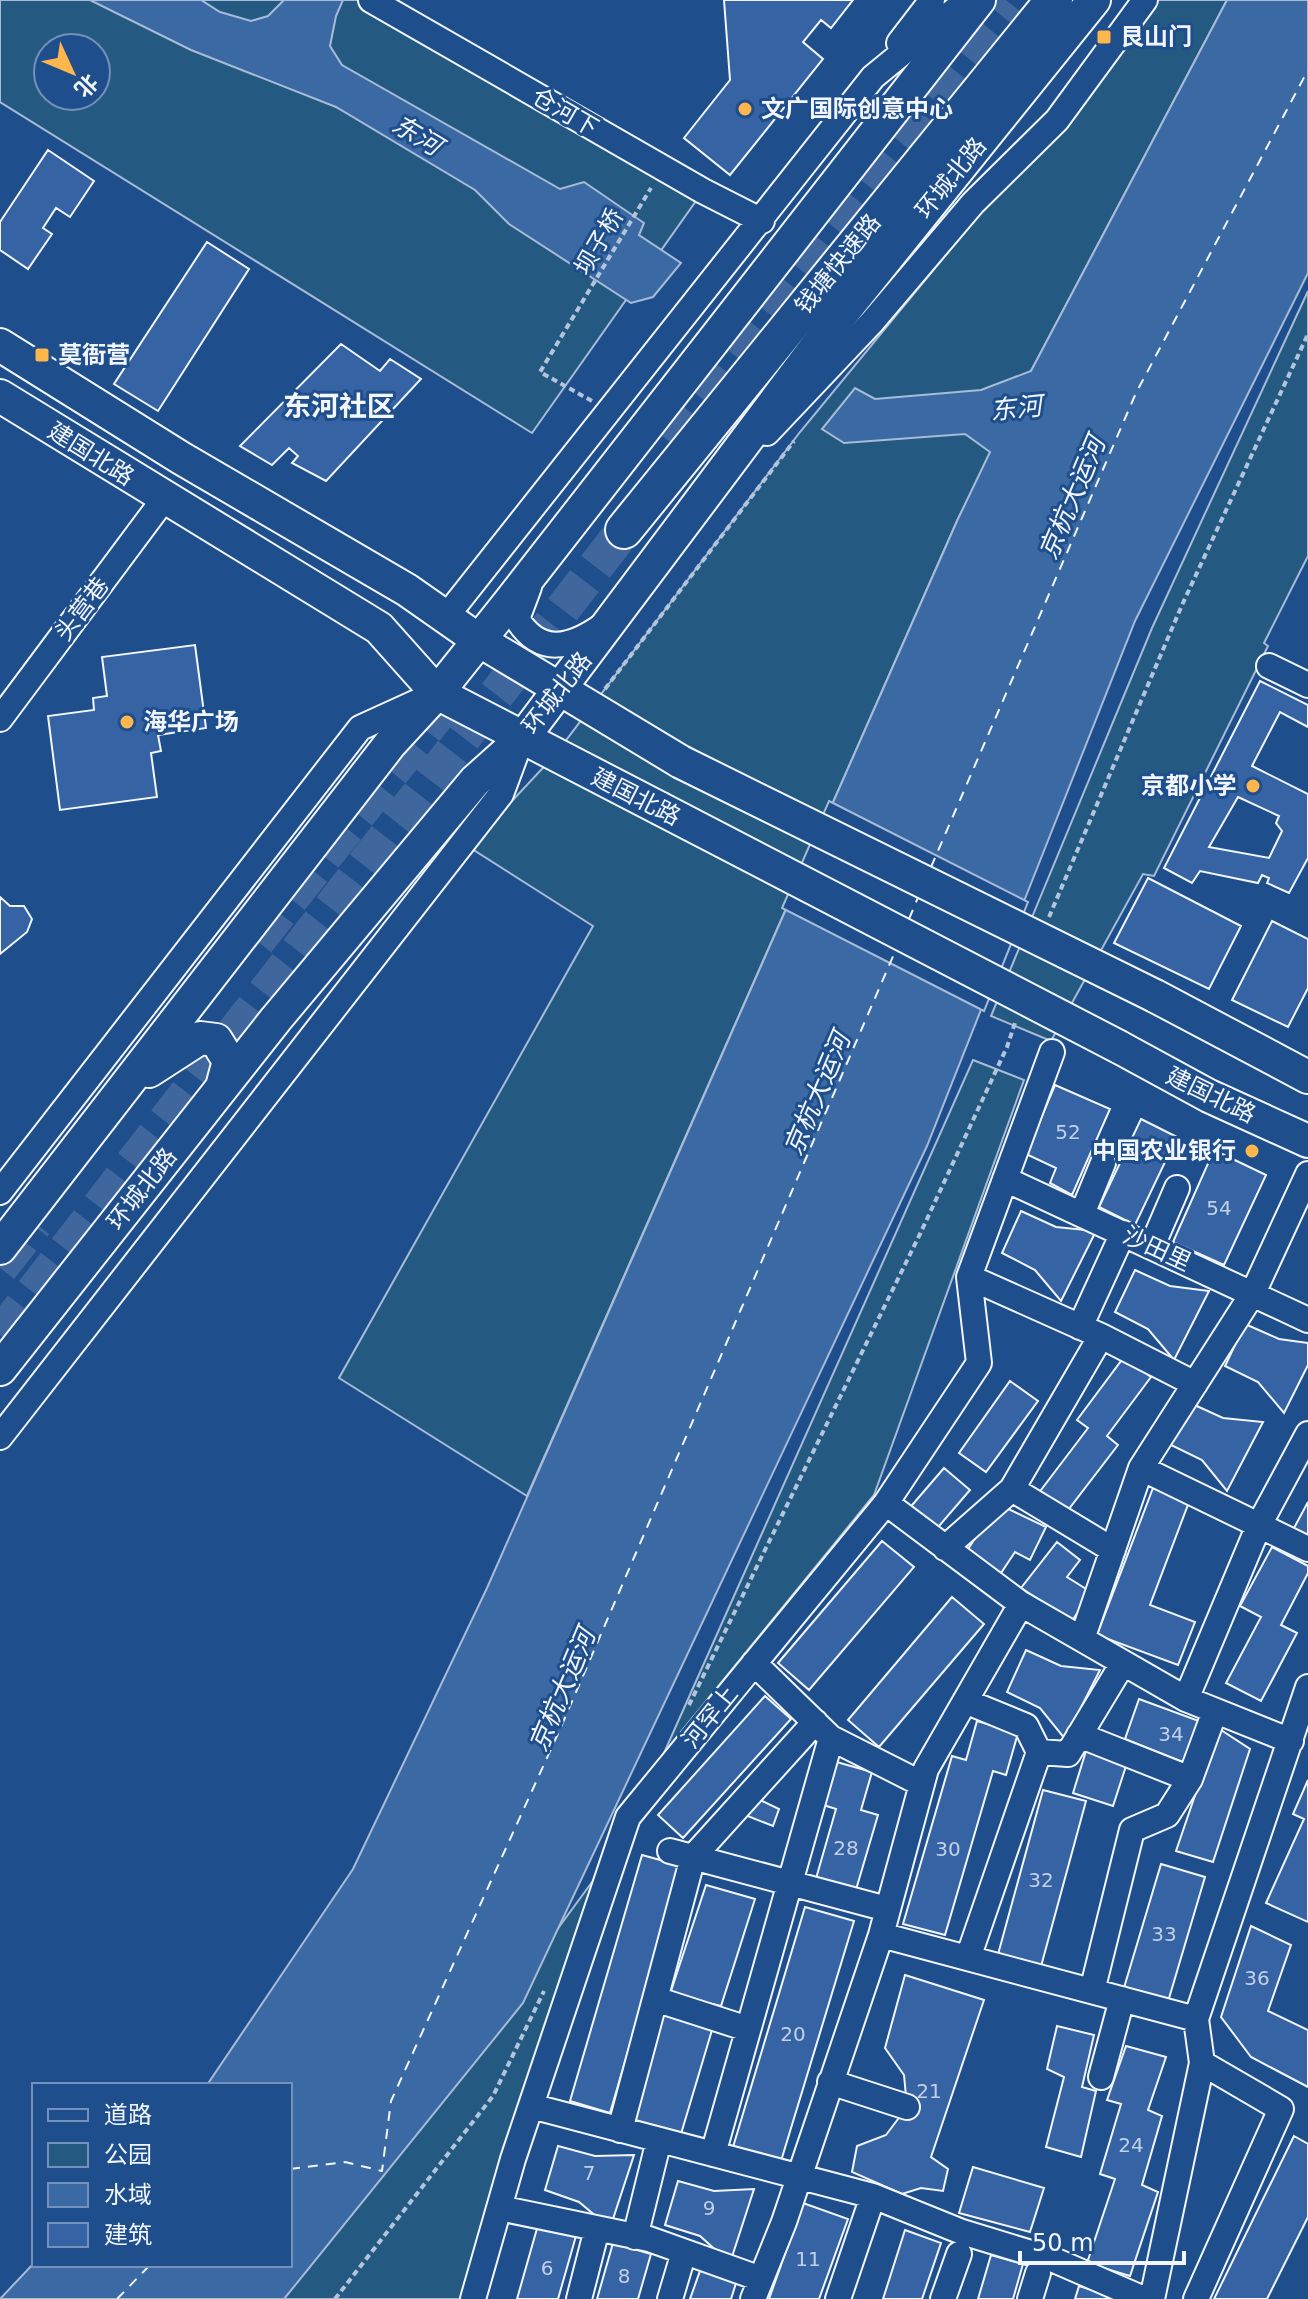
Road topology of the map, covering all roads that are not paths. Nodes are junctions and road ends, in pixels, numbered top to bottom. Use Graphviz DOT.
graph roads {
  1 [pos="932,0"];
  2 [pos="967,0"];
  3 [pos="979,0"];
  4 [pos="1054,0"];
  5 [pos="1077,0"];
  6 [pos="1094,0"];
  7 [pos="1145,0"];
  8 [pos="377,2"];
  9 [pos="873,77"];
  10 [pos="891,198"];
  11 [pos="762,221"];
  12 [pos="715,279"];
  13 [pos="710,342"];
  14 [pos="0,345"];
  15 [pos="0,396"];
  16 [pos="164,499"];
  17 [pos="700,505"];
  18 [pos="624,530"];
  19 [pos="546,553"];
  20 [pos="619,614"];
  21 [pos="445,618"];
  22 [pos="477,639"];
  23 [pos="1269,666"];
  24 [pos="1308,685"];
  25 [pos="561,687"];
  26 [pos="437,693"];
  27 [pos="0,719"];
  28 [pos="522,739"];
  29 [pos="1052,1052"];
  30 [pos="1308,1077"];
  31 [pos="126,1086"];
  32 [pos="222,1087"];
  33 [pos="256,1112"];
  34 [pos="1308,1141"];
  35 [pos="1103,1163"];
  36 [pos="1308,1174"];
  37 [pos="1005,1179"];
  38 [pos="1177,1188"];
  39 [pos="0,1192"];
  40 [pos="1082,1214"];
  41 [pos="1123,1233"];
  42 [pos="1152,1246"];
  43 [pos="0,1248"];
  44 [pos="969,1277"];
  45 [pos="1253,1293"];
  46 [pos="1308,1320"];
  47 [pos="1091,1331"];
  48 [pos="0,1369"];
  49 [pos="1195,1384"];
  50 [pos="1308,1434"];
  51 [pos="0,1437"];
  52 [pos="1141,1468"];
  53 [pos="1012,1489"];
  54 [pos="886,1503"];
  55 [pos="1259,1525"];
  56 [pos="945,1548"];
  57 [pos="1308,1549"];
  58 [pos="1113,1550"];
  59 [pos="1021,1604"];
  60 [pos="1082,1639"];
  61 [pos="754,1663"];
  62 [pos="1123,1663"];
  63 [pos="1307,1693"];
  64 [pos="1186,1699"];
  65 [pos="965,1701"];
  66 [pos="1215,1711"];
  67 [pos="823,1730"];
  68 [pos="1079,1735"];
  69 [pos="1291,1741"];
  70 [pos="1039,1752"];
  71 [pos="1190,1779"];
  72 [pos="922,1784"];
  73 [pos="670,1851"];
  74 [pos="693,1857"];
  75 [pos="789,1884"];
  76 [pos="887,1909"];
  77 [pos="881,1935"];
  78 [pos="968,1958"];
  79 [pos="1092,1991"];
  80 [pos="655,1999"];
  81 [pos="1122,1999"];
  82 [pos="1196,2019"];
  83 [pos="748,2029"];
  84 [pos="1202,2063"];
  85 [pos="1101,2077"];
  86 [pos="830,2082"];
  87 [pos="531,2106"];
  88 [pos="907,2107"];
  89 [pos="620,2130"];
  90 [pos="659,2140"];
  91 [pos="713,2154"];
  92 [pos="798,2176"];
  93 [pos="873,2196"];
  94 [pos="499,2208"];
  95 [pos="597,2229"];
  96 [pos="635,2237"];
  97 [pos="684,2252"];
  98 [pos="959,2254"];
  99 [pos="1038,2273"];
  100 [pos="757,2289"];
  101 [pos="473,2299"];
  102 [pos="579,2299"];
  103 [pos="670,2299"];
  104 [pos="838,2299"];
  105 [pos="943,2299"];
  106 [pos="1030,2299"];
  107 [pos="1144,2299"];
  108 [pos="1152,2299"];
  109 [pos="1196,2299"];
  1 -- 9 [label="street"];
  2 -- 9 [label="street"];
  3 -- 13 [label="main road"];
  4 -- 10 [label="highway, 钱塘快速路"];
  5 -- 10 [label="highway"];
  6 -- 17 [label="main road, 环城北路"];
  7 -- 17 [label="street"];
  8 -- 11 [label="street, 仓河下"];
  9 -- 11 [label="street"];
  10 -- 18 [label="highway, 钱塘快速路"];
  11 -- 12 [label="street"];
  12 -- 13 [label="street"];
  12 -- 21 [label="street"];
  13 -- 19 [label="main road"];
  14 -- 21 [label="main road, 建国北路"];
  15 -- 16 [label="main road, 建国北路"];
  16 -- 26 [label="main road, 建国北路"];
  16 -- 27 [label="street, 头营巷"];
  17 -- 20 [label="main road, 环城北路"];
  19 -- 20 [label="street"];
  19 -- 22 [label="main road"];
  20 -- 25 [label="main road, 环城北路"];
  21 -- 22 [label="main road, 建国北路"];
  22 -- 25 [label="main road, 建国北路"];
  22 -- 26 [label="main road"];
  23 -- 24 [label="street"];
  25 -- 28 [label="main road, 环城北路"];
  25 -- 30 [label="main road, 建国北路, bridge"];
  26 -- 28 [label="main road, 建国北路"];
  26 -- 31 [label="main road"];
  26 -- 39 [label="street"];
  28 -- 32 [label="main road, 环城北路"];
  28 -- 33 [label="street"];
  28 -- 34 [label="main road, 建国北路, bridge"];
  29 -- 37 [label="street, 河罕上"];
  31 -- 32 [label="main road"];
  31 -- 43 [label="main road"];
  32 -- 33 [label="street"];
  32 -- 48 [label="main road, 环城北路"];
  33 -- 51 [label="street"];
  35 -- 40 [label="street"];
  36 -- 45 [label="street"];
  37 -- 40 [label="street, 沙田里"];
  37 -- 44 [label="street, 河罕上"];
  38 -- 42 [label="street"];
  40 -- 41 [label="street, 沙田里"];
  41 -- 42 [label="street, 沙田里"];
  41 -- 47 [label="street"];
  42 -- 45 [label="street, 沙田里"];
  44 -- 47 [label="street"];
  44 -- 54 [label="street, 河罕上"];
  45 -- 46 [label="street, 沙田里"];
  45 -- 49 [label="street"];
  47 -- 49 [label="street"];
  47 -- 53 [label="street"];
  49 -- 52 [label="street"];
  50 -- 55 [label="street"];
  52 -- 55 [label="street"];
  52 -- 58 [label="street"];
  53 -- 56 [label="street"];
  53 -- 58 [label="street"];
  54 -- 56 [label="street"];
  54 -- 61 [label="street, 河罕上"];
  55 -- 57 [label="street"];
  55 -- 64 [label="street"];
  56 -- 59 [label="street"];
  58 -- 60 [label="street"];
  59 -- 60 [label="street"];
  59 -- 65 [label="street"];
  60 -- 62 [label="street"];
  61 -- 67 [label="street"];
  61 -- 87 [label="street, 河罕上"];
  62 -- 64 [label="street"];
  62 -- 68 [label="street"];
  63 -- 69 [label="street"];
  64 -- 66 [label="street"];
  65 -- 70 [label="street"];
  65 -- 72 [label="street"];
  66 -- 69 [label="street"];
  66 -- 71 [label="street"];
  67 -- 72 [label="street"];
  67 -- 74 [label="street"];
  67 -- 75 [label="street"];
  68 -- 70 [label="street"];
  68 -- 71 [label="street"];
  69 -- 82 [label="street"];
  70 -- 78 [label="street"];
  71 -- 79 [label="street"];
  72 -- 76 [label="street"];
  73 -- 74 [label="street"];
  74 -- 75 [label="street"];
  74 -- 80 [label="street"];
  75 -- 76 [label="street"];
  75 -- 83 [label="street"];
  76 -- 77 [label="street"];
  77 -- 78 [label="street"];
  77 -- 86 [label="street"];
  78 -- 79 [label="street"];
  79 -- 81 [label="street"];
  80 -- 83 [label="street"];
  80 -- 89 [label="street"];
  81 -- 82 [label="street"];
  81 -- 85 [label="street"];
  82 -- 84 [label="street"];
  83 -- 91 [label="street"];
  84 -- 108 [label="street"];
  84 -- 109 [label="street"];
  86 -- 88 [label="street"];
  86 -- 92 [label="street"];
  87 -- 89 [label="street"];
  87 -- 94 [label="street, 河罕上"];
  89 -- 90 [label="street"];
  90 -- 91 [label="street"];
  90 -- 96 [label="street"];
  91 -- 92 [label="street"];
  92 -- 93 [label="street"];
  92 -- 100 [label="street"];
  93 -- 104 [label="street"];
  93 -- 107 [label="street"];
  94 -- 95 [label="street"];
  94 -- 101 [label="street, 河罕上"];
  95 -- 96 [label="street"];
  95 -- 102 [label="street"];
  96 -- 97 [label="street"];
  97 -- 100 [label="street"];
  97 -- 103 [label="street"];
  98 -- 105 [label="street"];
  99 -- 106 [label="street"];
}
